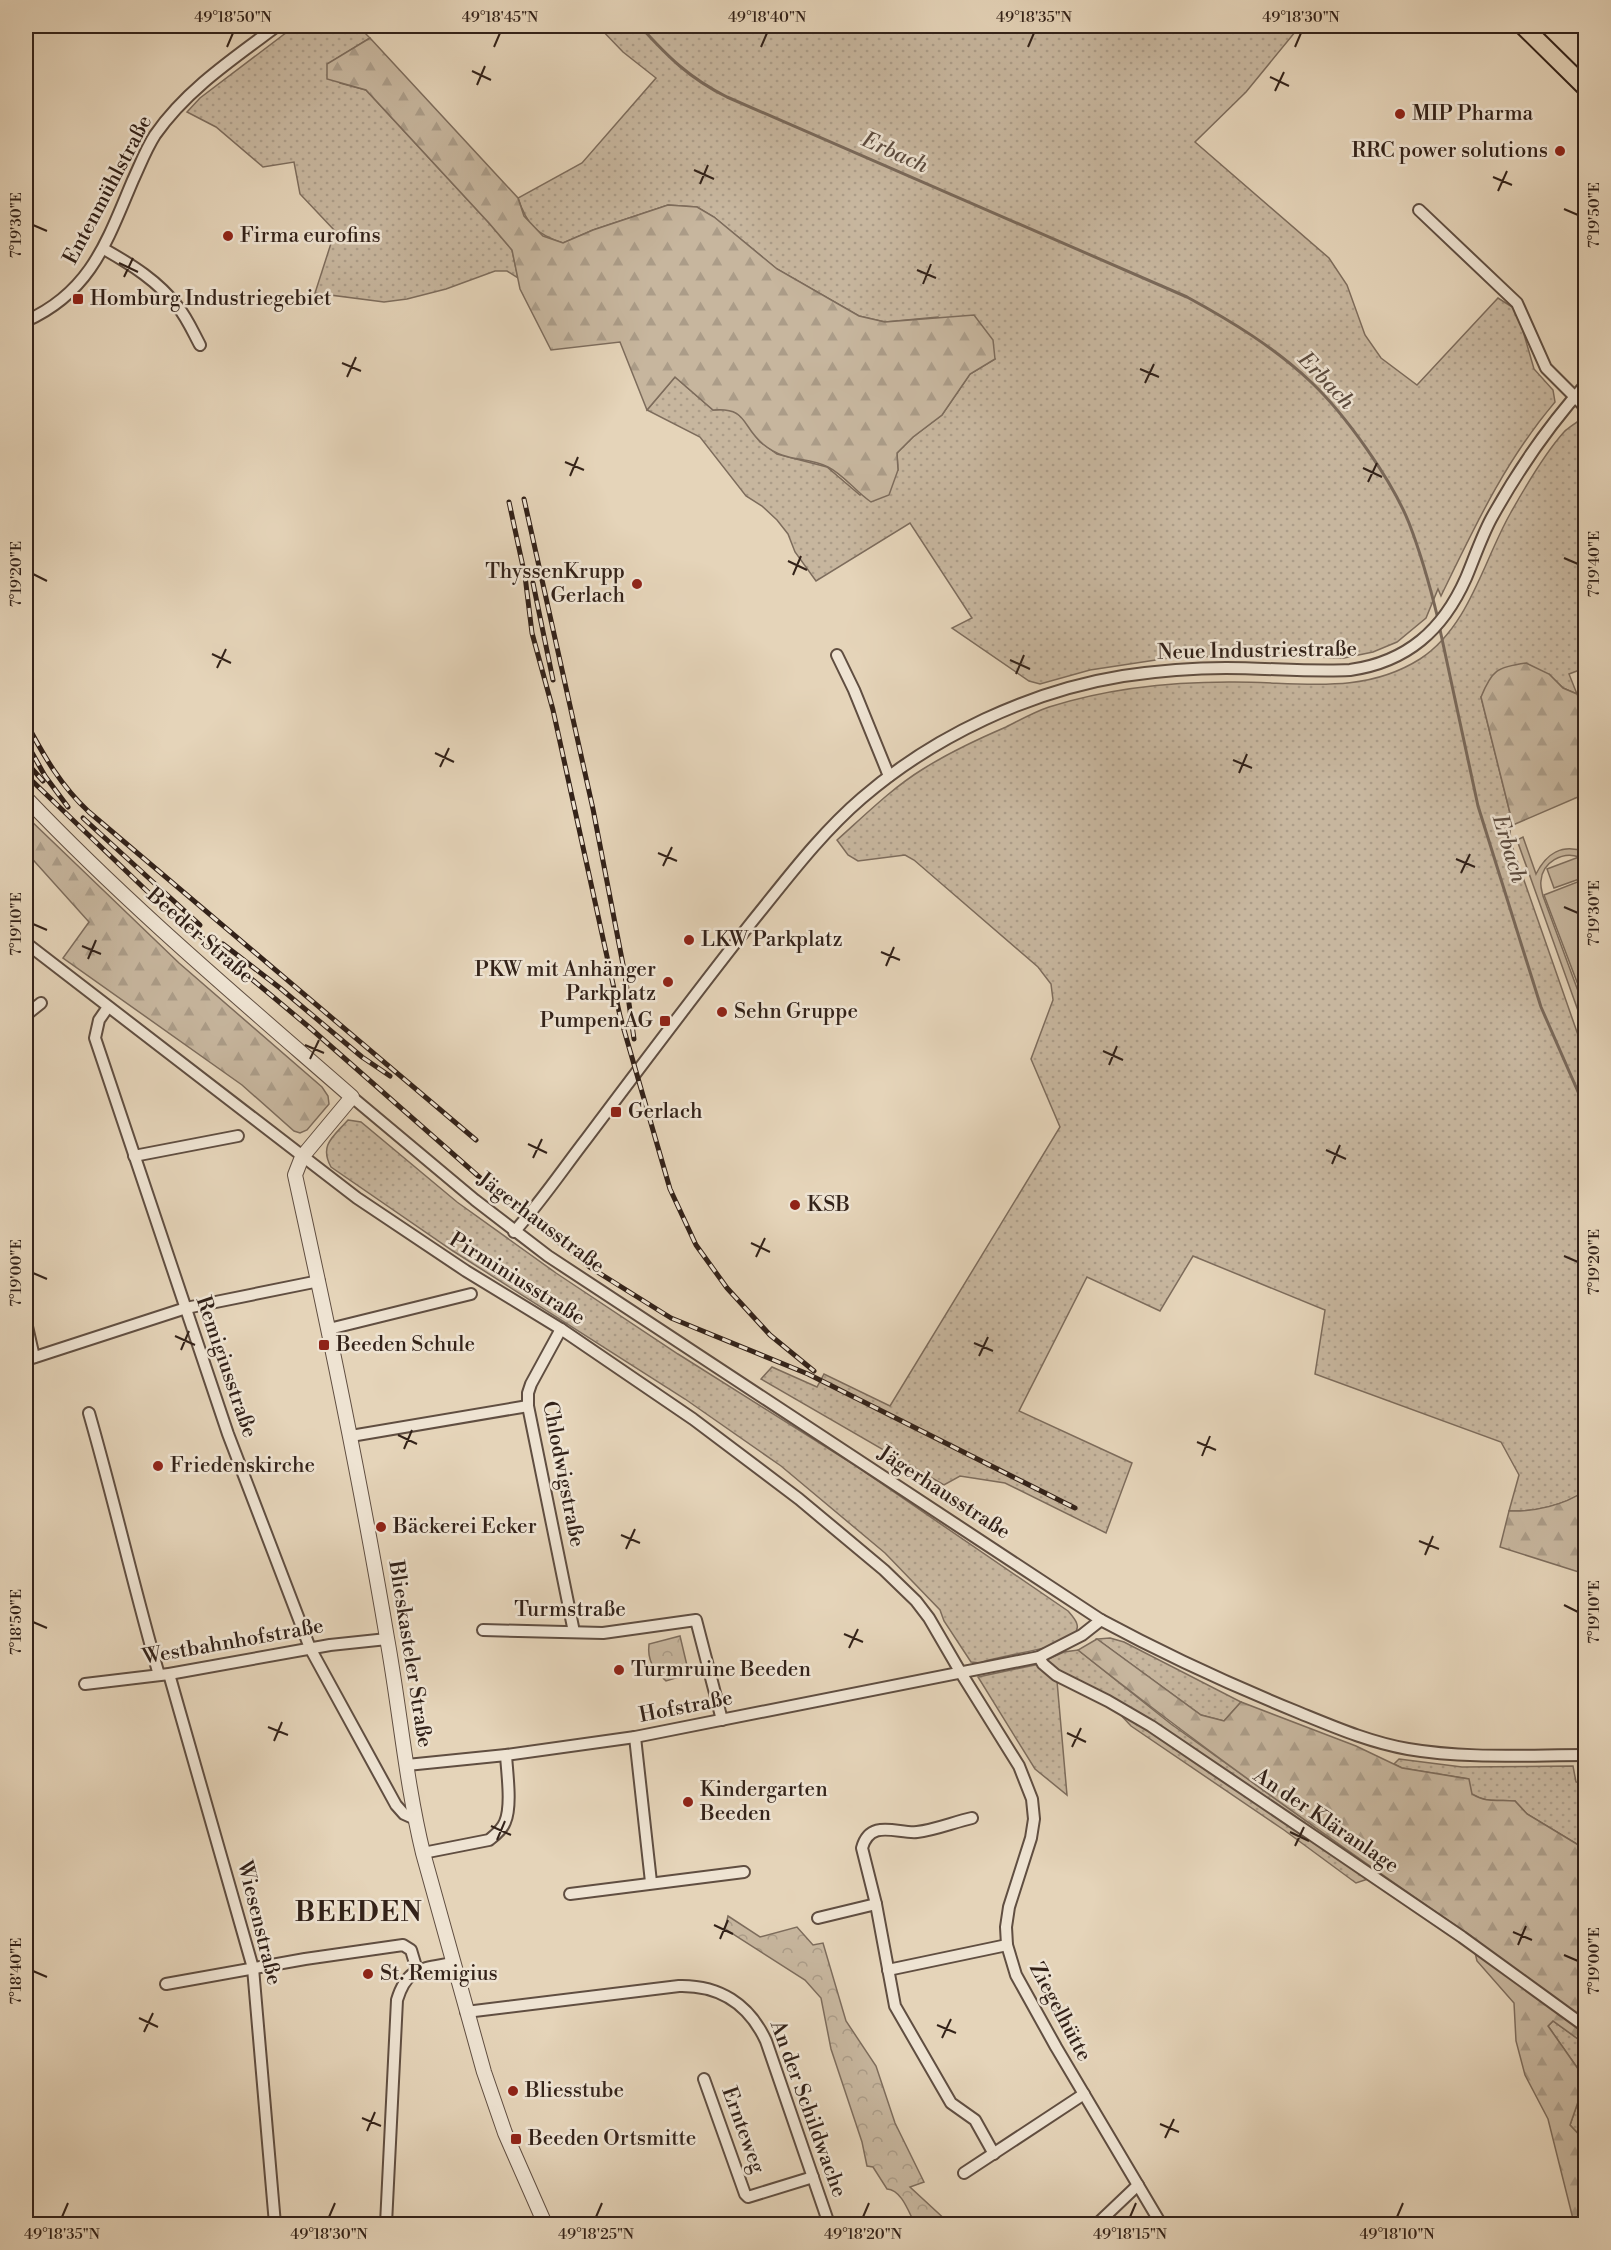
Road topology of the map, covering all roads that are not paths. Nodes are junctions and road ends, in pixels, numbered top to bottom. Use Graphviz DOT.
graph roads {
  1 [pos="277,26"];
  2 [pos="1523,26"];
  3 [pos="1586,88"];
  4 [pos="1419,210"];
  5 [pos="104,249"];
  6 [pos="26,321"];
  7 [pos="200,345"];
  8 [pos="1586,384"];
  9 [pos="1574,397"];
  10 [pos="1586,408"];
  11 [pos="837,655"];
  12 [pos="889,776"];
  13 [pos="26,798"];
  14 [pos="26,943"];
  15 [pos="42,1003"];
  16 [pos="108,1007"];
  17 [pos="26,1015"];
  18 [pos="352,1097"];
  19 [pos="238,1136"];
  20 [pos="134,1156"];
  21 [pos="302,1157"];
  22 [pos="514,1232"];
  23 [pos="319,1281"];
  24 [pos="471,1294"];
  25 [pos="186,1308"];
  26 [pos="26,1322"];
  27 [pos="329,1329"];
  28 [pos="561,1329"];
  29 [pos="30,1359"];
  30 [pos="528,1406"];
  31 [pos="89,1413"];
  32 [pos="351,1436"];
  33 [pos="1101,1620"];
  34 [pos="483,1630"];
  35 [pos="574,1632"];
  36 [pos="387,1639"];
  37 [pos="310,1648"];
  38 [pos="1039,1657"];
  39 [pos="961,1673"];
  40 [pos="164,1674"];
  41 [pos="85,1684"];
  42 [pos="722,1720"];
  43 [pos="635,1737"];
  44 [pos="506,1755"];
  45 [pos="1586,1755"];
  46 [pos="407,1765"];
  47 [pos="972,1818"];
  48 [pos="415,1819"];
  49 [pos="423,1853"];
  50 [pos="744,1872"];
  51 [pos="651,1882"];
  52 [pos="570,1894"];
  53 [pos="876,1904"];
  54 [pos="818,1918"];
  55 [pos="1007,1945"];
  56 [pos="453,1964"];
  57 [pos="253,1968"];
  58 [pos="417,1970"];
  59 [pos="888,1970"];
  60 [pos="166,1984"];
  61 [pos="466,2012"];
  62 [pos="1586,2027"];
  63 [pos="704,2079"];
  64 [pos="1084,2094"];
  65 [pos="994,2154"];
  66 [pos="964,2173"];
  67 [pos="813,2176"];
  68 [pos="1138,2185"];
  69 [pos="275,2224"];
  70 [pos="386,2224"];
  71 [pos="545,2224"];
  72 [pos="830,2224"];
  73 [pos="1097,2224"];
  74 [pos="1161,2224"];
  1 -- 5 [label="street, Entenmühlstraße"];
  2 -- 3 [label="main road"];
  4 -- 9 [label="street"];
  5 -- 6 [label="street, Entenmühlstraße"];
  5 -- 7 [label="street"];
  8 -- 9 [label="street, Neue Industriestraße"];
  9 -- 10 [label="street"];
  9 -- 12 [label="street, Neue Industriestraße"];
  11 -- 12 [label="street"];
  12 -- 22 [label="street, Neue Industriestraße"];
  13 -- 18 [label="street, Beeder Straße"];
  14 -- 16 [label="street, Pirminiusstraße"];
  15 -- 17 [label="street"];
  16 -- 20 [label="street, Remigiusstraße"];
  16 -- 21 [label="street, Pirminiusstraße"];
  18 -- 21 [label="street, Blieskasteler Straße"];
  18 -- 22 [label="street, Jägerhausstraße"];
  19 -- 20 [label="street"];
  20 -- 25 [label="street, Remigiusstraße"];
  21 -- 23 [label="street, Blieskasteler Straße"];
  21 -- 28 [label="street, Pirminiusstraße"];
  22 -- 33 [label="street, Jägerhausstraße"];
  23 -- 25 [label="street"];
  23 -- 27 [label="street, Blieskasteler Straße"];
  24 -- 27 [label="street"];
  25 -- 29 [label="street"];
  25 -- 37 [label="street, Remigiusstraße"];
  26 -- 29 [label="street"];
  27 -- 32 [label="street, Blieskasteler Straße"];
  28 -- 30 [label="street, Chlodwigstraße"];
  28 -- 39 [label="street, Pirminiusstraße"];
  30 -- 32 [label="street"];
  30 -- 35 [label="street, Chlodwigstraße"];
  31 -- 40 [label="street, Wiesenstraße"];
  32 -- 36 [label="street, Blieskasteler Straße"];
  33 -- 38 [label="street, Hofstraße"];
  33 -- 45 [label="street, Jägerhausstraße"];
  34 -- 35 [label="street, Turmstraße"];
  35 -- 42 [label="street, Turmstraße"];
  36 -- 37 [label="street, Westbahnhofstraße"];
  36 -- 46 [label="street, Blieskasteler Straße"];
  37 -- 40 [label="street, Westbahnhofstraße"];
  37 -- 48 [label="street, Remigiusstraße"];
  38 -- 39 [label="street, Hofstraße"];
  38 -- 62 [label="street, An der Kläranlage"];
  39 -- 42 [label="street, Hofstraße"];
  39 -- 55 [label="street, Ziegelhütte"];
  40 -- 41 [label="street, Westbahnhofstraße"];
  40 -- 57 [label="street, Wiesenstraße"];
  42 -- 43 [label="street, Hofstraße"];
  43 -- 44 [label="street, Hofstraße"];
  43 -- 51 [label="street"];
  44 -- 46 [label="street, Hofstraße"];
  44 -- 49 [label="street"];
  46 -- 48 [label="street, Blieskasteler Straße"];
  47 -- 53 [label="street"];
  48 -- 49 [label="street, Blieskasteler Straße"];
  49 -- 56 [label="street, Blieskasteler Straße"];
  50 -- 51 [label="street"];
  51 -- 52 [label="street"];
  53 -- 54 [label="street"];
  53 -- 59 [label="street"];
  55 -- 59 [label="street"];
  55 -- 64 [label="street, Ziegelhütte"];
  56 -- 58 [label="street"];
  56 -- 61 [label="street, Blieskasteler Straße"];
  57 -- 58 [label="street"];
  57 -- 60 [label="street"];
  57 -- 69 [label="street, Wiesenstraße"];
  58 -- 70 [label="street"];
  59 -- 65 [label="street"];
  61 -- 67 [label="street, An der Schildwache"];
  61 -- 71 [label="street, Blieskasteler Straße"];
  63 -- 67 [label="street, Ernteweg"];
  64 -- 65 [label="street"];
  64 -- 68 [label="street, Ziegelhütte"];
  65 -- 66 [label="street"];
  67 -- 72 [label="street, An der Schildwache"];
  68 -- 73 [label="street"];
  68 -- 74 [label="street, Ziegelhütte"];
}
